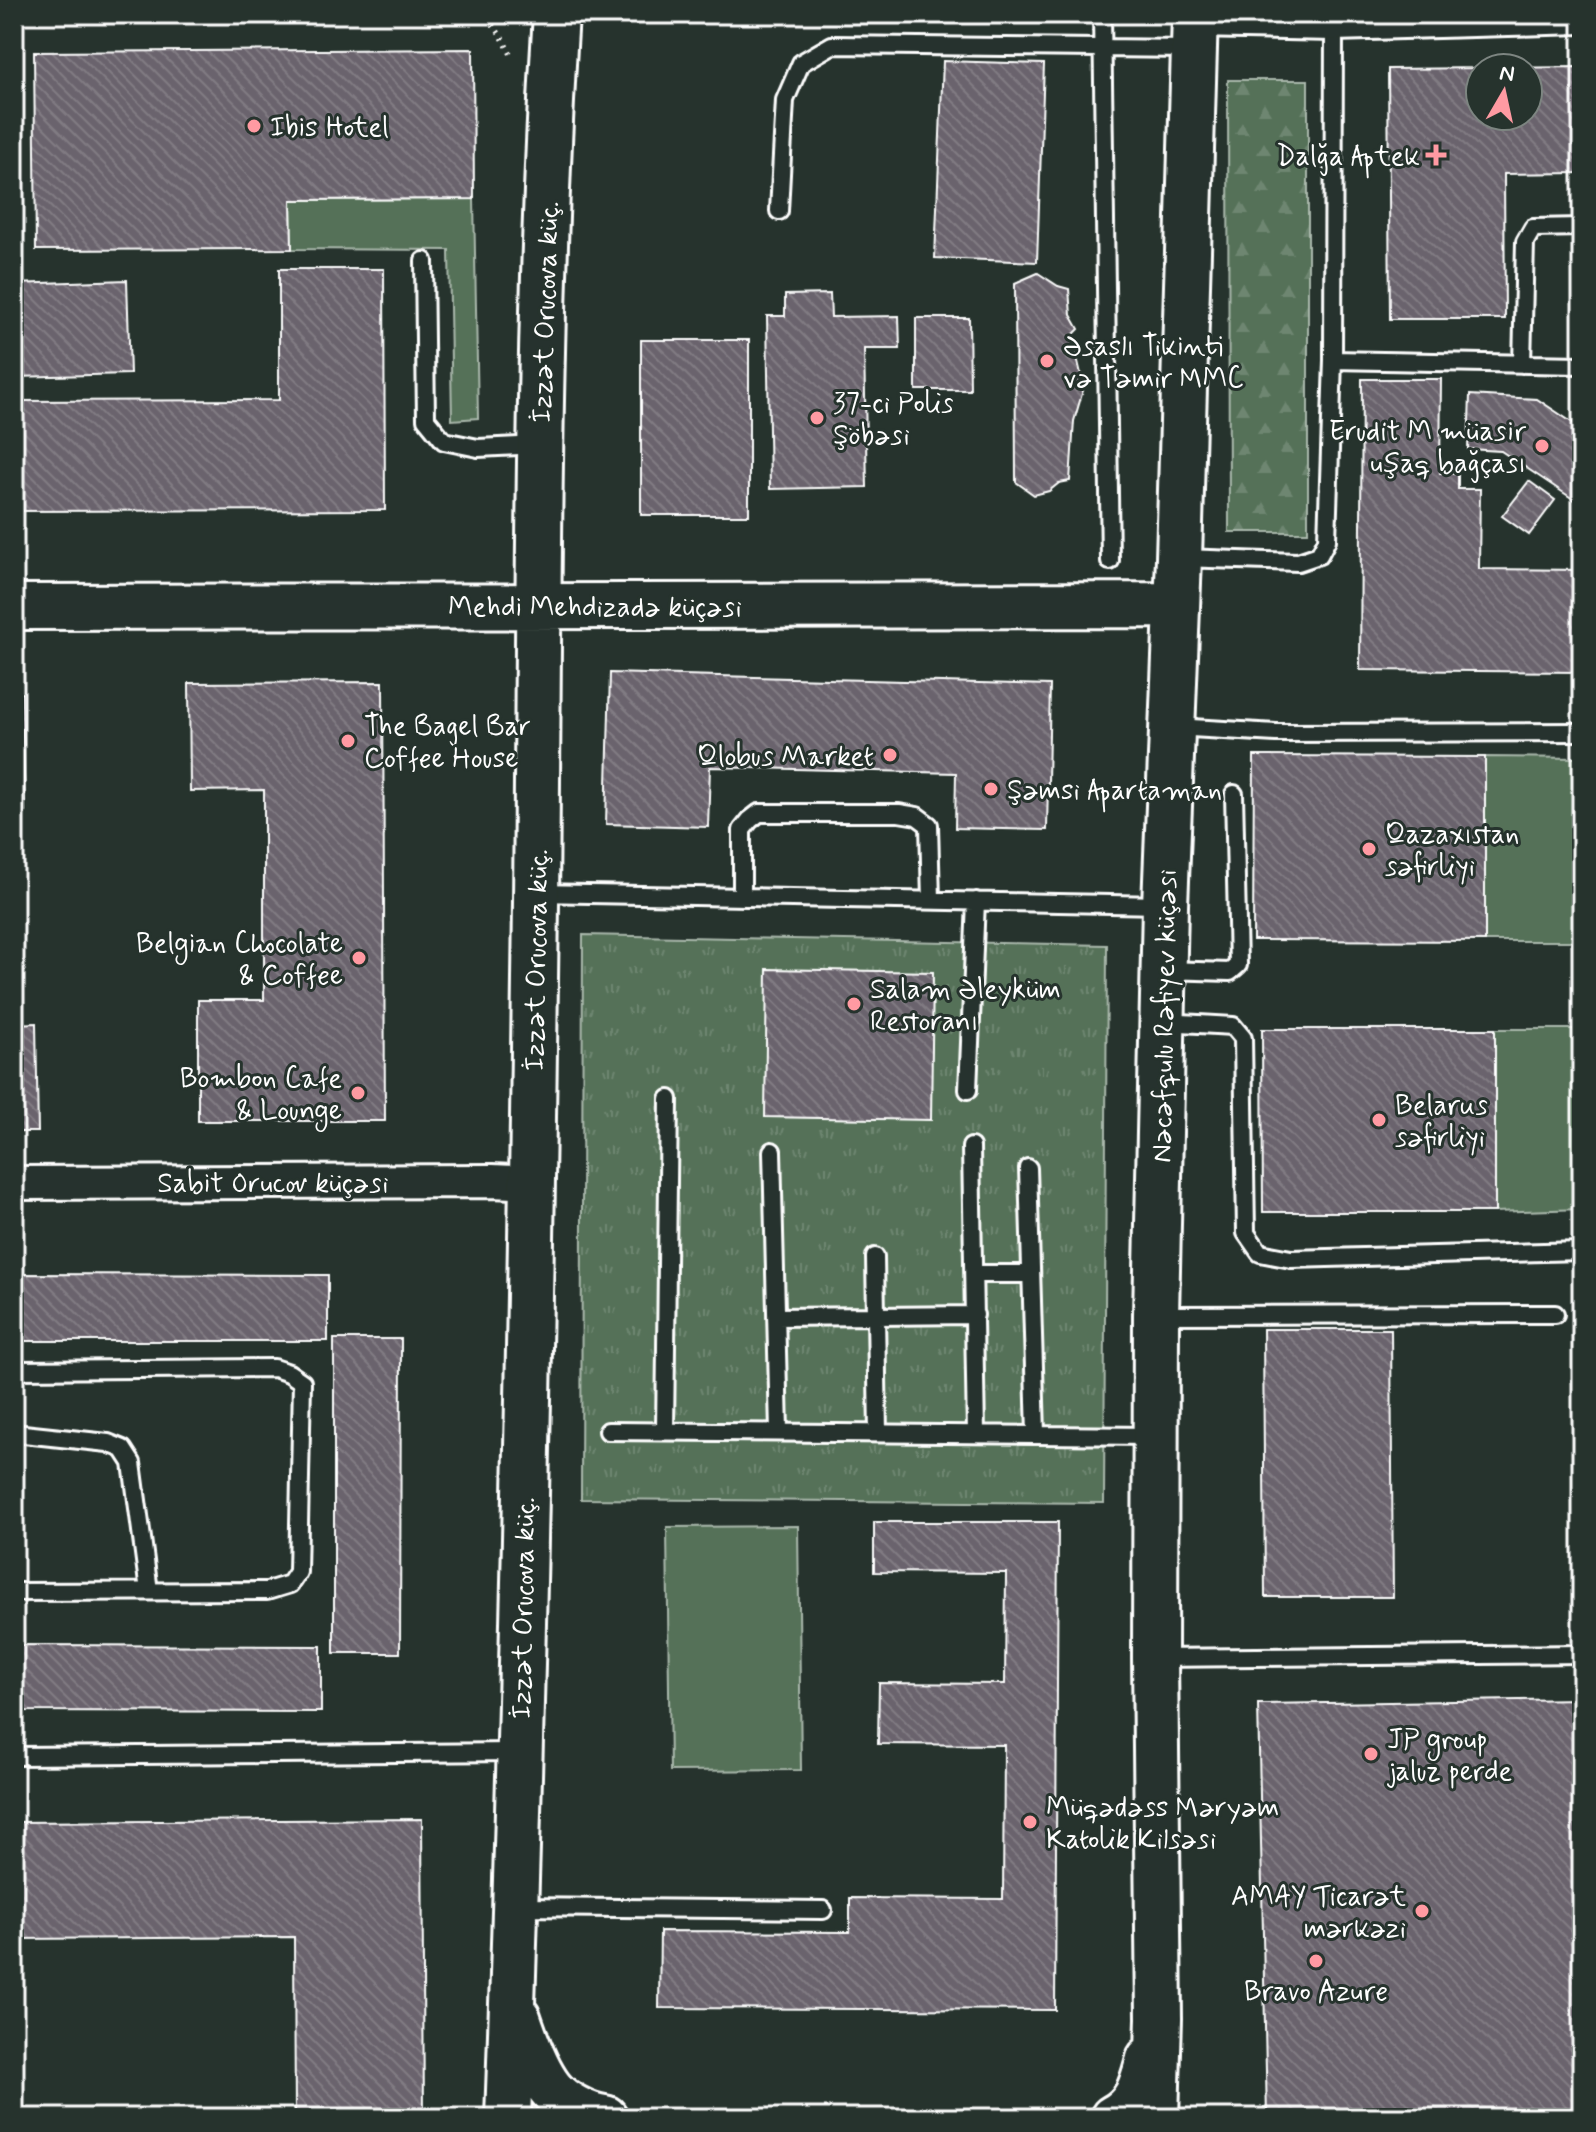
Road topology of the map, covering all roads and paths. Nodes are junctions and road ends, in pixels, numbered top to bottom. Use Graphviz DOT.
graph roads {
  1 [pos="481,14"];
  2 [pos="556,14"];
  3 [pos="1102,14"];
  4 [pos="1582,17"];
  5 [pos="1334,24"];
  6 [pos="1194,28"];
  7 [pos="1102,48"];
  8 [pos="513,60"];
  9 [pos="779,211"];
  10 [pos="1582,227"];
  11 [pos="424,261"];
  12 [pos="1333,360"];
  13 [pos="1522,364"];
  14 [pos="1582,365"];
  15 [pos="541,445"];
  16 [pos="1179,558"];
  17 [pos="1110,561"];
  18 [pos="1177,605"];
  19 [pos="539,606"];
  20 [pos="14,607"];
  21 [pos="1172,727"];
  22 [pos="1582,732"];
  23 [pos="1234,794"];
  24 [pos="536,893"];
  25 [pos="742,897"];
  26 [pos="931,900"];
  27 [pos="976,901"];
  28 [pos="1165,905"];
  29 [pos="1163,970"];
  30 [pos="1163,1022"];
  31 [pos="968,1090"];
  32 [pos="669,1099"];
  33 [pos="971,1147"];
  34 [pos="772,1151"];
  35 [pos="1028,1168"];
  36 [pos="14,1183"];
  37 [pos="532,1183"];
  38 [pos="1582,1251"];
  39 [pos="875,1257"];
  40 [pos="974,1274"];
  41 [pos="1031,1274"];
  42 [pos="1555,1314"];
  43 [pos="975,1315"];
  44 [pos="1156,1315"];
  45 [pos="877,1316"];
  46 [pos="776,1317"];
  47 [pos="14,1370"];
  48 [pos="608,1431"];
  49 [pos="665,1431"];
  50 [pos="779,1431"];
  51 [pos="14,1433"];
  52 [pos="878,1433"];
  53 [pos="976,1434"];
  54 [pos="1036,1434"];
  55 [pos="1154,1436"];
  56 [pos="149,1591"];
  57 [pos="14,1592"];
  58 [pos="1582,1654"];
  59 [pos="1155,1658"];
  60 [pos="519,1752"];
  61 [pos="14,1756"];
  62 [pos="517,1907"];
  63 [pos="823,1910"];
  64 [pos="512,1998"];
  65 [pos="1159,2018"];
  66 [pos="508,2118"];
  67 [pos="605,2118"];
  68 [pos="1113,2118"];
  69 [pos="1156,2118"];
  1 -- 8 [label="path"];
  2 -- 15 [label="main road, İzzət Orucova küç."];
  3 -- 7 [label="lane"];
  4 -- 5 [label="street"];
  5 -- 6 [label="street"];
  5 -- 12 [label="lane"];
  6 -- 7 [label="lane"];
  6 -- 16 [label="main road, Nəcəfqulu Rəfiyev küçəsi"];
  7 -- 9 [label="lane"];
  7 -- 17 [label="lane"];
  10 -- 13 [label="lane"];
  11 -- 15 [label="lane"];
  12 -- 13 [label="lane"];
  12 -- 16 [label="lane"];
  13 -- 14 [label="lane"];
  15 -- 19 [label="main road, İzzət Orucova küç."];
  16 -- 18 [label="main road, Nəcəfqulu Rəfiyev küçəsi"];
  18 -- 19 [label="main road, Mehdi Mehdizadə küçəsi"];
  18 -- 21 [label="main road, Nəcəfqulu Rəfiyev küçəsi"];
  19 -- 20 [label="main road, Mehdi Mehdizadə küçəsi"];
  19 -- 24 [label="main road, İzzət Orucova küç."];
  21 -- 22 [label="lane"];
  21 -- 28 [label="main road, Nəcəfqulu Rəfiyev küçəsi"];
  23 -- 29 [label="lane"];
  24 -- 25 [label="lane"];
  24 -- 37 [label="main road, İzzət Orucova küç."];
  25 -- 26 [label="lane"];
  25 -- 26 [label="lane"];
  26 -- 27 [label="lane"];
  27 -- 28 [label="lane"];
  27 -- 31 [label="lane"];
  28 -- 29 [label="main road, Nəcəfqulu Rəfiyev küçəsi"];
  29 -- 30 [label="main road, Nəcəfqulu Rəfiyev küçəsi"];
  30 -- 38 [label="lane"];
  30 -- 44 [label="main road, Nəcəfqulu Rəfiyev küçəsi"];
  32 -- 49 [label="lane"];
  33 -- 40 [label="lane"];
  34 -- 46 [label="lane"];
  35 -- 41 [label="lane"];
  36 -- 37 [label="street, Sabit Orucov küçəsi"];
  37 -- 60 [label="main road, İzzət Orucova küç."];
  39 -- 45 [label="lane"];
  40 -- 41 [label="lane"];
  40 -- 43 [label="lane"];
  41 -- 54 [label="lane"];
  42 -- 44 [label="lane"];
  43 -- 45 [label="lane"];
  43 -- 53 [label="lane"];
  44 -- 55 [label="main road, Nəcəfqulu Rəfiyev küçəsi"];
  45 -- 46 [label="lane"];
  45 -- 52 [label="lane"];
  46 -- 50 [label="lane"];
  47 -- 56 [label="lane"];
  48 -- 49 [label="lane"];
  49 -- 50 [label="lane"];
  50 -- 52 [label="lane"];
  51 -- 56 [label="lane"];
  52 -- 53 [label="lane"];
  53 -- 54 [label="lane"];
  54 -- 55 [label="lane"];
  55 -- 59 [label="main road, Nəcəfqulu Rəfiyev küçəsi"];
  56 -- 57 [label="lane"];
  58 -- 59 [label="lane"];
  59 -- 65 [label="main road, Nəcəfqulu Rəfiyev küçəsi"];
  60 -- 61 [label="lane"];
  60 -- 62 [label="main road, İzzət Orucova küç."];
  62 -- 63 [label="lane"];
  62 -- 64 [label="main road, İzzət Orucova küç."];
  64 -- 66 [label="main road, İzzət Orucova küç."];
  64 -- 67 [label="main road"];
  65 -- 68 [label="main road"];
  65 -- 69 [label="main road"];
}
